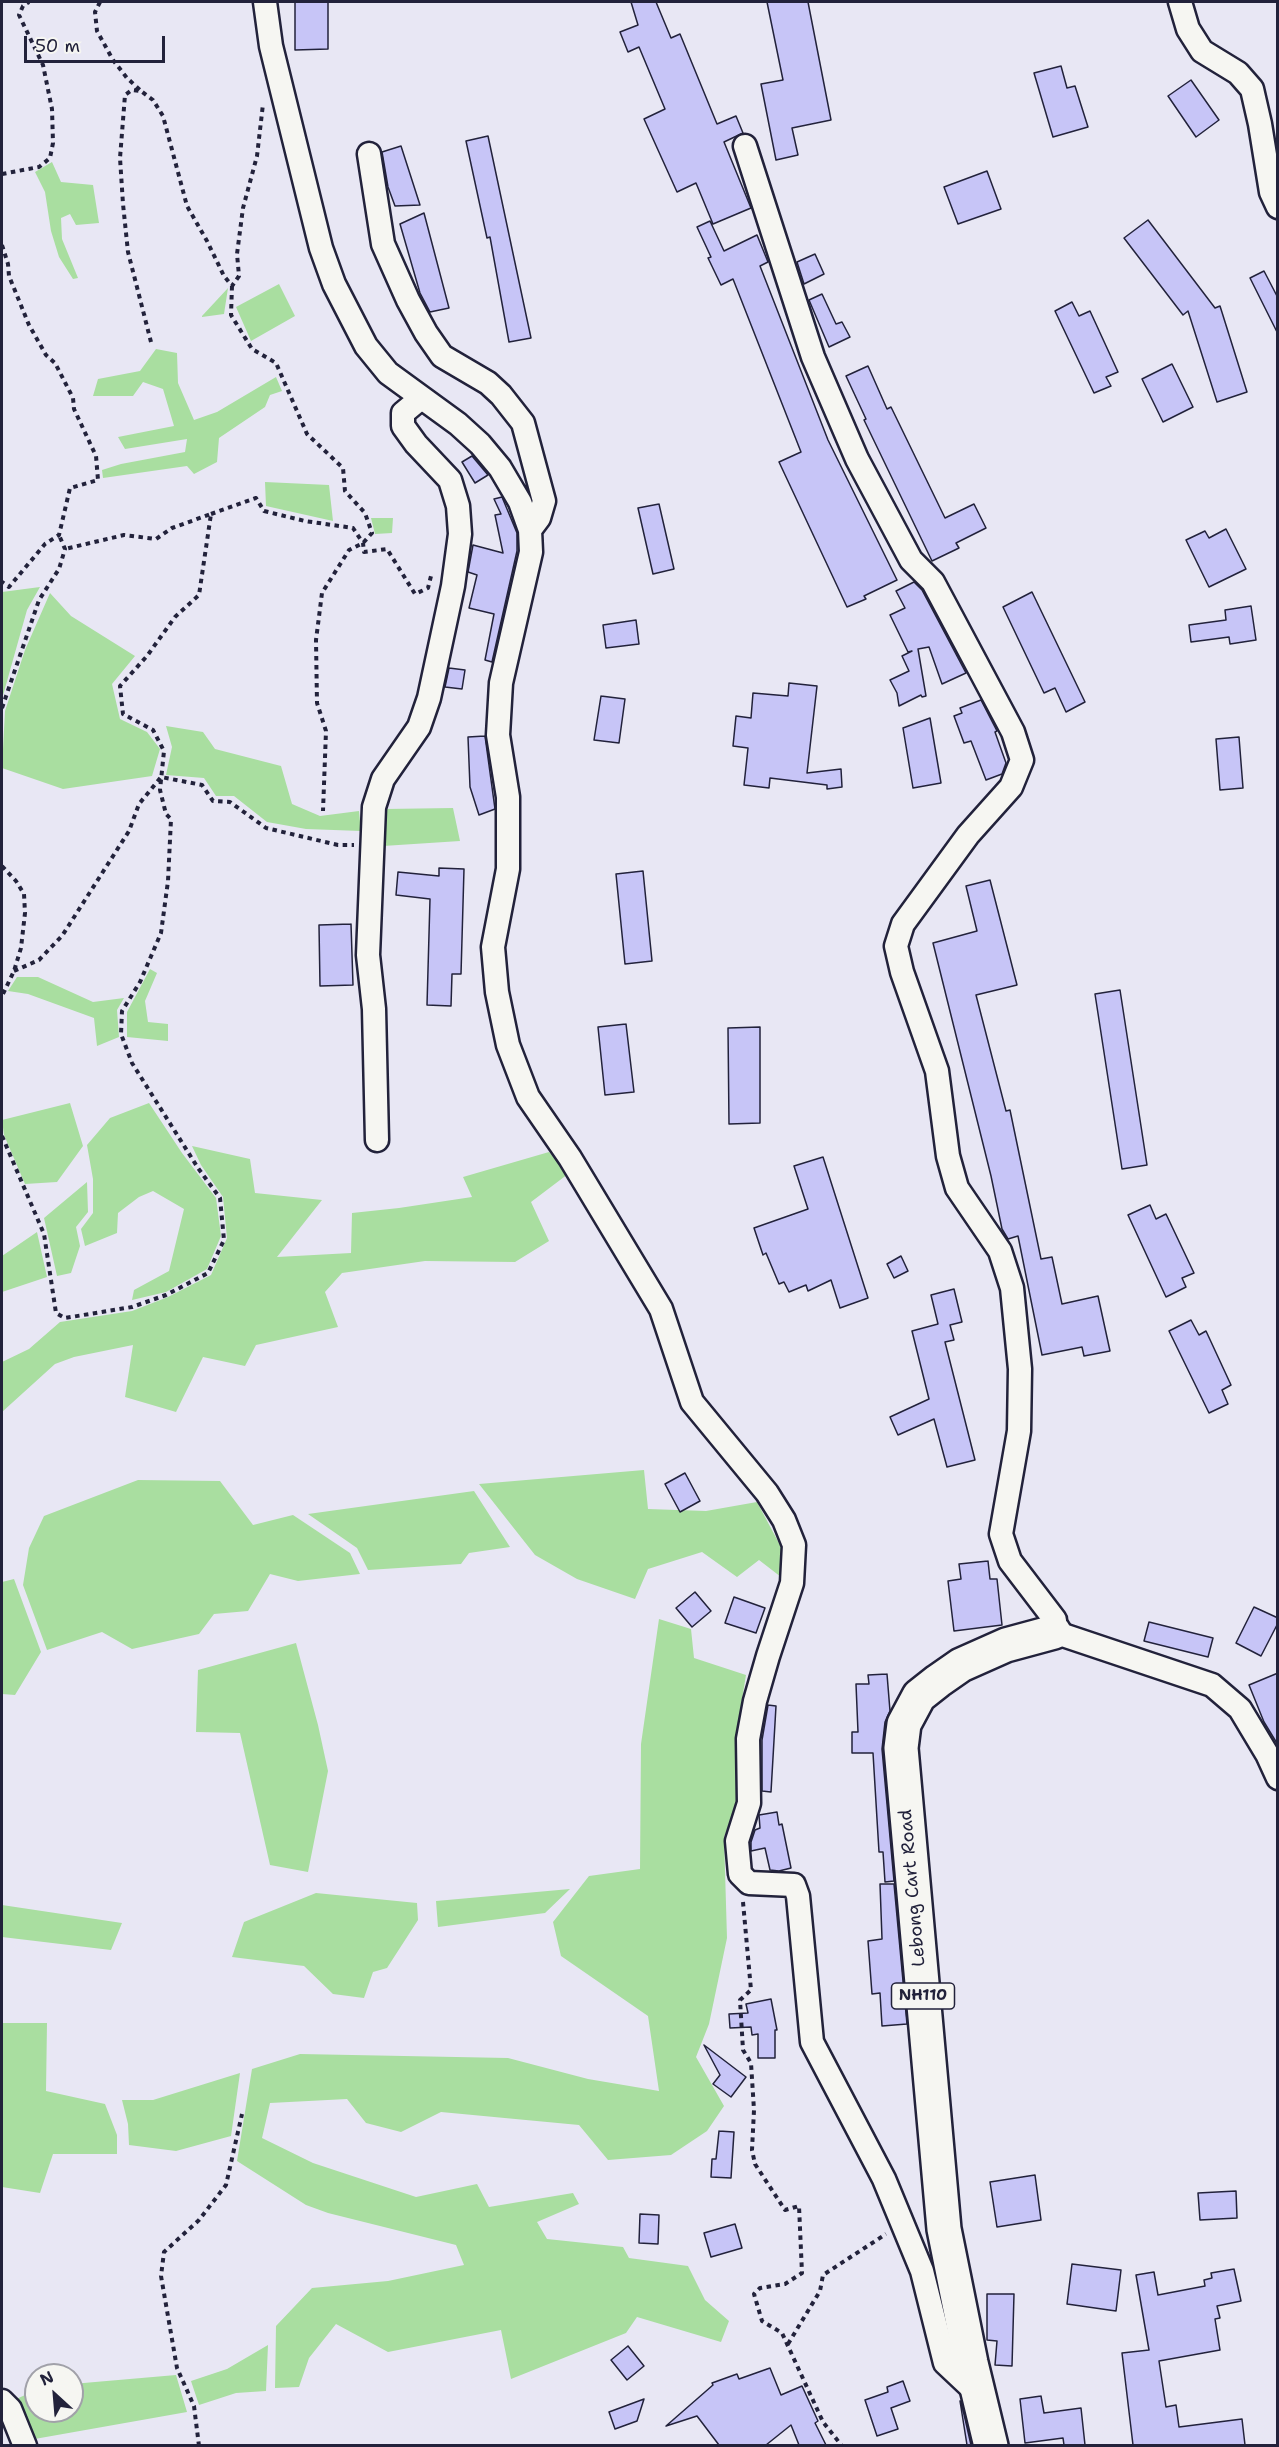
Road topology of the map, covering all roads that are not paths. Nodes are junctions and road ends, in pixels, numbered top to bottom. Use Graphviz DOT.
graph roads {
  1 [pos="265,2"];
  2 [pos="1180,2"];
  3 [pos="745,146"];
  4 [pos="369,154"];
  5 [pos="1278,207"];
  6 [pos="421,398"];
  7 [pos="530,530"];
  8 [pos="377,1140"];
  9 [pos="1054,1632"];
  10 [pos="1278,1778"];
  11 [pos="978,2395"];
  12 [pos="2,2401"];
  13 [pos="25,2445"];
  14 [pos="991,2445"];
  1 -- 6 [label="street"];
  2 -- 5 [label="street"];
  3 -- 9 [label="street"];
  4 -- 7 [label="street"];
  6 -- 7 [label="street"];
  6 -- 8 [label="street"];
  7 -- 11 [label="street"];
  9 -- 10 [label="street"];
  9 -- 11 [label="highway, Lebong Cart Road / NH110"];
  11 -- 14 [label="highway, Lebong Cart Road / NH110"];
  12 -- 13 [label="street"];
}
